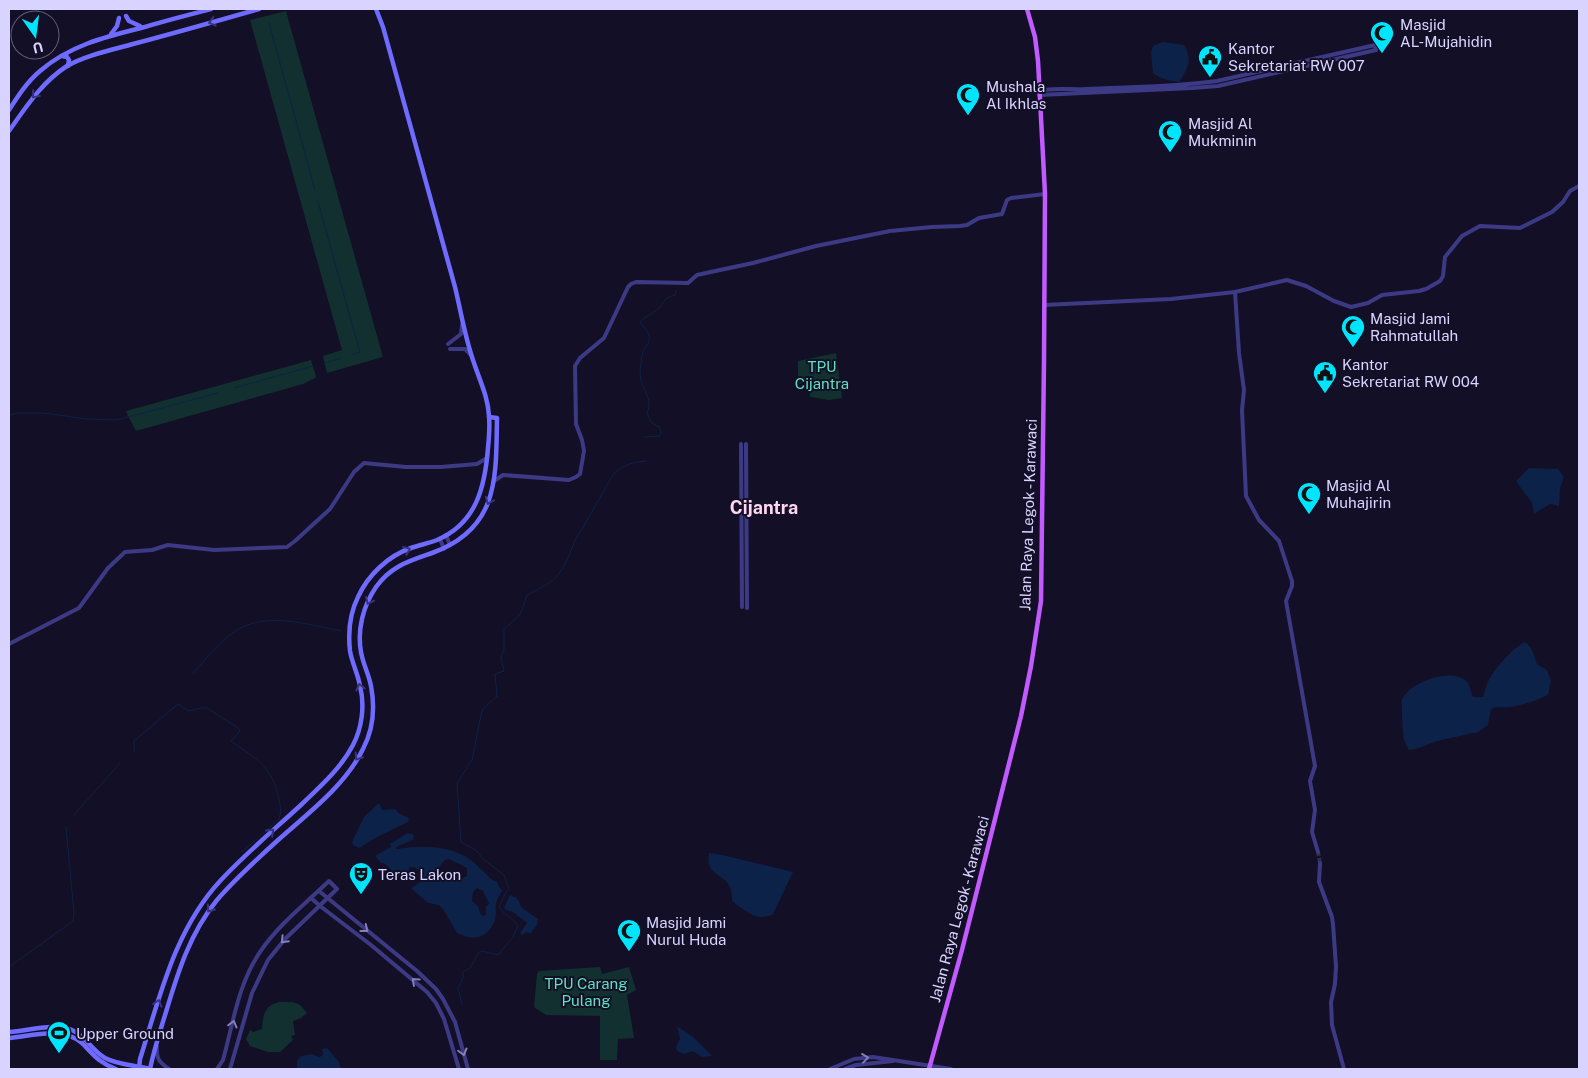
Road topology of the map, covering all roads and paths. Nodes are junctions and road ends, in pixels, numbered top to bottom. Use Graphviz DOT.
graph roads {
  1 [pos="211,9"];
  2 [pos="259,9"];
  3 [pos="376,9"];
  4 [pos="1027,9"];
  5 [pos="126,16"];
  6 [pos="119,18"];
  7 [pos="143,27"];
  8 [pos="110,35"];
  9 [pos="1376,48"];
  10 [pos="60,56"];
  11 [pos="55,60"];
  12 [pos="68,66"];
  13 [pos="1039,93"];
  14 [pos="9,110"];
  15 [pos="9,132"];
  16 [pos="1579,186"];
  17 [pos="1044,194"];
  18 [pos="1235,292"];
  19 [pos="1044,305"];
  20 [pos="462,322"];
  21 [pos="472,357"];
  22 [pos="489,417"];
  23 [pos="741,444"];
  24 [pos="746,444"];
  25 [pos="487,458"];
  26 [pos="477,464"];
  27 [pos="496,468"];
  28 [pos="485,474"];
  29 [pos="503,475"];
  30 [pos="494,481"];
  31 [pos="741,486"];
  32 [pos="746,486"];
  33 [pos="446,535"];
  34 [pos="440,539"];
  35 [pos="450,545"];
  36 [pos="741,545"];
  37 [pos="747,545"];
  38 [pos="444,548"];
  39 [pos="742,607"];
  40 [pos="747,608"];
  41 [pos="9,644"];
  42 [pos="1318,852"];
  43 [pos="1320,863"];
  44 [pos="235,865"];
  45 [pos="242,873"];
  46 [pos="319,891"];
  47 [pos="311,898"];
  48 [pos="326,898"];
  49 [pos="320,906"];
  50 [pos="174,953"];
  51 [pos="183,958"];
  52 [pos="171,965"];
  53 [pos="252,965"];
  54 [pos="180,967"];
  55 [pos="262,970"];
  56 [pos="443,999"];
  57 [pos="436,1003"];
  58 [pos="9,1032"];
  59 [pos="9,1038"];
  60 [pos="157,1040"];
  61 [pos="98,1053"];
  62 [pos="94,1057"];
  63 [pos="892,1060"];
  64 [pos="838,1067"];
  65 [pos="139,1068"];
  66 [pos="929,1068"];
  67 [pos="116,1069"];
  68 [pos="150,1069"];
  69 [pos="154,1069"];
  70 [pos="169,1069"];
  71 [pos="217,1069"];
  72 [pos="230,1069"];
  73 [pos="458,1069"];
  74 [pos="468,1069"];
  75 [pos="830,1069"];
  76 [pos="845,1069"];
  77 [pos="951,1069"];
  78 [pos="1344,1069"];
  1 -- 7 [label="main road"];
  2 -- 12 [label="main road, one-way"];
  3 -- 20 [label="main road"];
  4 -- 13 [label="main road, Jalan Raya Legok - Karawaci"];
  5 -- 7 [label="main road"];
  6 -- 8 [label="main road"];
  7 -- 8 [label="main road"];
  8 -- 10 [label="main road"];
  9 -- 13 [label="street"];
  10 -- 12 [label="main road"];
  11 -- 14 [label="main road"];
  12 -- 15 [label="main road, one-way"];
  13 -- 17 [label="main road, Jalan Raya Legok - Karawaci"];
  16 -- 18 [label="street"];
  17 -- 19 [label="main road, Jalan Raya Legok - Karawaci"];
  17 -- 29 [label="street"];
  18 -- 19 [label="street"];
  18 -- 42 [label="street"];
  19 -- 66 [label="main road, Jalan Raya Legok - Karawaci"];
  20 -- 21 [label="main road"];
  20 -- 21 [label="street"];
  21 -- 22 [label="main road"];
  22 -- 25 [label="main road"];
  22 -- 27 [label="main road"];
  23 -- 31 [label="street"];
  24 -- 32 [label="street"];
  25 -- 26 [label="street"];
  25 -- 28 [label="main road"];
  26 -- 28 [label="street"];
  26 -- 41 [label="street"];
  27 -- 29 [label="street"];
  27 -- 30 [label="main road"];
  28 -- 33 [label="main road"];
  29 -- 30 [label="street"];
  30 -- 35 [label="main road, one-way"];
  31 -- 32 [label="street"];
  31 -- 36 [label="street"];
  32 -- 37 [label="street"];
  33 -- 34 [label="main road"];
  33 -- 35 [label="street"];
  34 -- 38 [label="street"];
  44 -- 34 [label="main road, one-way"];
  35 -- 38 [label="main road"];
  36 -- 37 [label="street"];
  36 -- 39 [label="street"];
  37 -- 40 [label="street"];
  38 -- 45 [label="main road, one-way"];
  43 -- 78 [label="street"];
  44 -- 45 [label="main road"];
  44 -- 50 [label="main road"];
  45 -- 51 [label="main road, one-way"];
  46 -- 47 [label="street"];
  46 -- 48 [label="street"];
  46 -- 48 [label="street"];
  47 -- 49 [label="street"];
  47 -- 53 [label="street"];
  48 -- 49 [label="street"];
  48 -- 56 [label="street, one-way"];
  49 -- 55 [label="street, one-way"];
  57 -- 49 [label="street, one-way"];
  50 -- 51 [label="main road"];
  50 -- 52 [label="main road"];
  51 -- 54 [label="main road"];
  52 -- 54 [label="main road"];
  65 -- 52 [label="main road, one-way"];
  53 -- 55 [label="street"];
  71 -- 53 [label="street, one-way"];
  54 -- 60 [label="main road"];
  55 -- 72 [label="street"];
  56 -- 57 [label="street"];
  56 -- 74 [label="street, one-way"];
  57 -- 73 [label="street"];
  58 -- 61 [label="main road"];
  59 -- 62 [label="main road"];
  60 -- 68 [label="main road"];
  60 -- 70 [label="street"];
  61 -- 62 [label="main road"];
  61 -- 65 [label="main road"];
  62 -- 67 [label="main road"];
  64 -- 63 [label="street, one-way"];
  63 -- 66 [label="street"];
  63 -- 76 [label="street"];
  64 -- 75 [label="street"];
  65 -- 68 [label="main road"];
  66 -- 77 [label="street"];
  68 -- 69 [label="street"];
}
